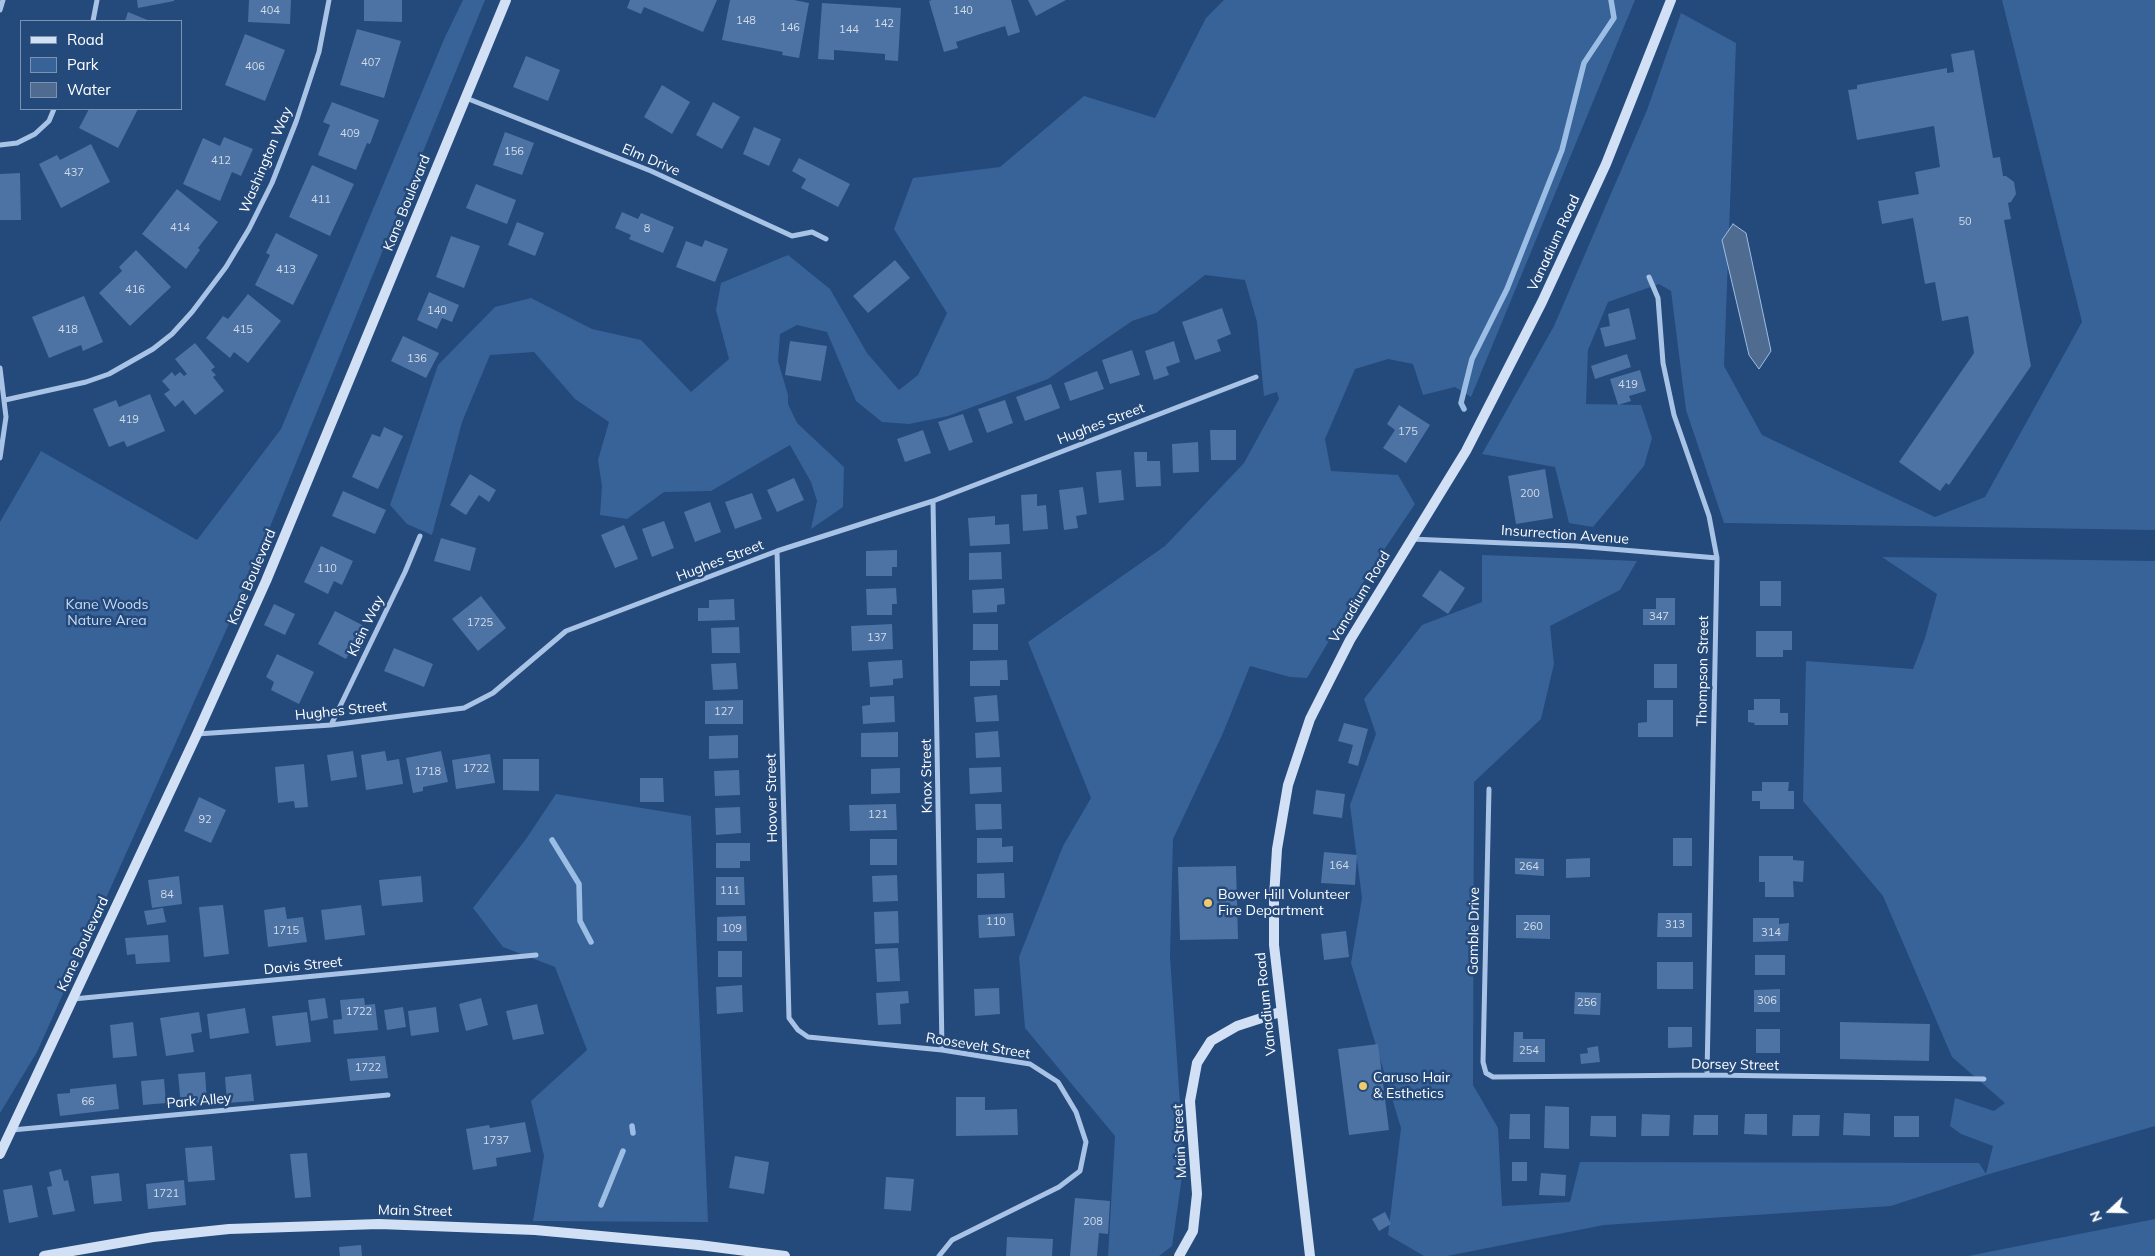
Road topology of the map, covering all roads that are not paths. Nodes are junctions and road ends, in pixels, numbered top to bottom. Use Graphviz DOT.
graph roads {
  1 [pos="3,0"];
  2 [pos="97,0"];
  3 [pos="329,0"];
  4 [pos="506,0"];
  5 [pos="1671,0"];
  6 [pos="0,10"];
  7 [pos="92,20"];
  8 [pos="466,98"];
  9 [pos="54,110"];
  10 [pos="0,145"];
  11 [pos="826,238"];
  12 [pos="1649,277"];
  13 [pos="0,368"];
  14 [pos="1256,377"];
  15 [pos="4,400"];
  16 [pos="0,458"];
  17 [pos="933,501"];
  18 [pos="420,536"];
  19 [pos="1411,539"];
  20 [pos="778,551"];
  21 [pos="1717,558"];
  22 [pos="331,725"];
  23 [pos="197,734"];
  24 [pos="1489,789"];
  25 [pos="536,955"];
  26 [pos="73,999"];
  27 [pos="1280,1012"];
  28 [pos="808,1037"];
  29 [pos="942,1050"];
  30 [pos="1486,1074"];
  31 [pos="1707,1075"];
  32 [pos="1984,1079"];
  33 [pos="388,1095"];
  34 [pos="12,1130"];
  35 [pos="0,1154"];
  36 [pos="44,1256"];
  37 [pos="785,1256"];
  38 [pos="939,1256"];
  39 [pos="1180,1256"];
  40 [pos="1310,1256"];
  1 -- 6 [label="street"];
  2 -- 7 [label="street"];
  3 -- 15 [label="street, Washington Way"];
  4 -- 8 [label="street, Kane Boulevard"];
  5 -- 19 [label="street, Vanadium Road"];
  8 -- 11 [label="street, Elm Drive"];
  8 -- 23 [label="street, Kane Boulevard"];
  9 -- 10 [label="street"];
  12 -- 21 [label="street, Thompson Street"];
  13 -- 15 [label="street"];
  14 -- 17 [label="street, Hughes Street"];
  15 -- 16 [label="street"];
  17 -- 20 [label="street, Hughes Street"];
  17 -- 29 [label="street, Knox Street"];
  18 -- 22 [label="street, Klein Way"];
  19 -- 21 [label="street, Insurrection Avenue"];
  19 -- 27 [label="street, Vanadium Road"];
  20 -- 22 [label="street, Hughes Street"];
  20 -- 28 [label="street, Hoover Street"];
  21 -- 31 [label="street, Thompson Street"];
  22 -- 23 [label="street, Hughes Street"];
  23 -- 26 [label="street, Kane Boulevard"];
  24 -- 30 [label="street, Gamble Drive"];
  25 -- 26 [label="street, Davis Street"];
  26 -- 34 [label="street, Kane Boulevard"];
  27 -- 39 [label="street, Main Street"];
  27 -- 40 [label="street, Vanadium Road"];
  28 -- 29 [label="street, Roosevelt Street"];
  29 -- 38 [label="street, Roosevelt Street"];
  30 -- 31 [label="street, Dorsey Street"];
  31 -- 32 [label="street, Dorsey Street"];
  33 -- 34 [label="street, Park Alley"];
  34 -- 35 [label="street, Kane Boulevard"];
  36 -- 37 [label="street, Main Street"];
}
